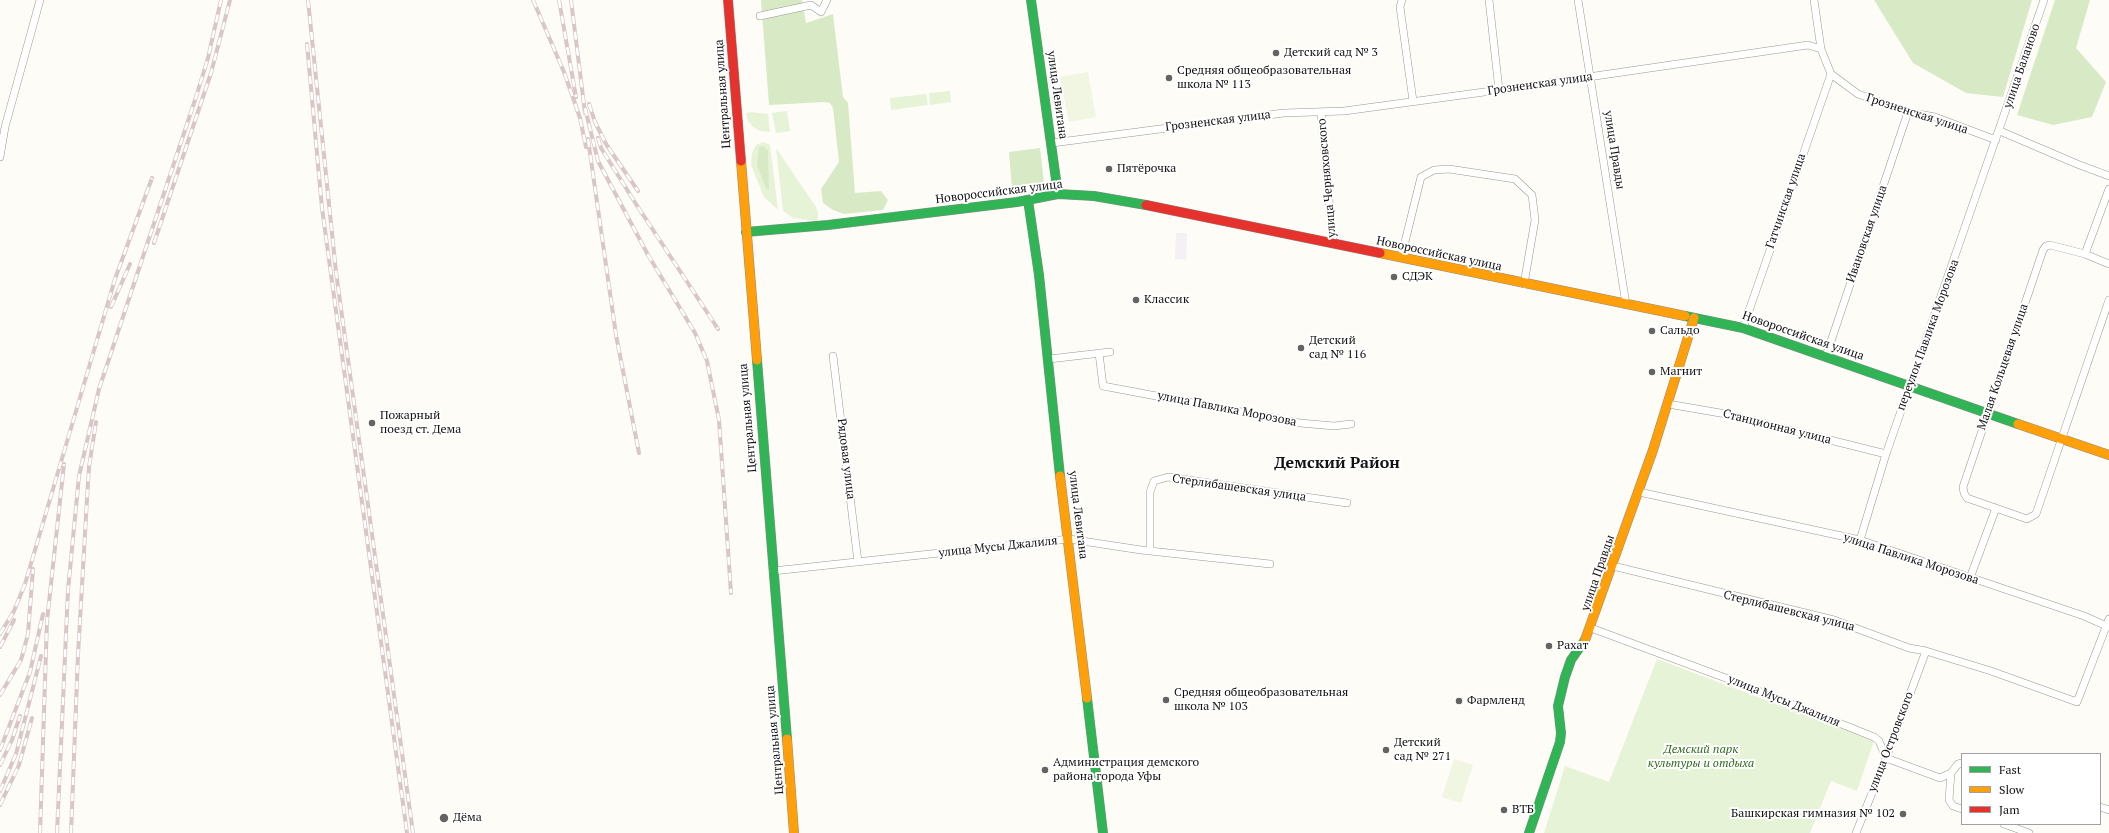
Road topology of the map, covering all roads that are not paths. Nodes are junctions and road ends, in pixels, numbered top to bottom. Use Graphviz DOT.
graph roads {
  1 [pos="40,0"];
  2 [pos="728,0"];
  3 [pos="827,0"];
  4 [pos="1031,0"];
  5 [pos="1402,0"];
  6 [pos="1489,0"];
  7 [pos="1578,0"];
  8 [pos="1814,0"];
  9 [pos="2044,0"];
  10 [pos="760,16"];
  11 [pos="1821,49"];
  12 [pos="1831,74"];
  13 [pos="1590,77"];
  14 [pos="1499,90"];
  15 [pos="1413,101"];
  16 [pos="1321,112"];
  17 [pos="1908,112"];
  18 [pos="2000,131"];
  19 [pos="1996,140"];
  20 [pos="1052,143"];
  21 [pos="0,157"];
  22 [pos="2109,176"];
  23 [pos="2109,189"];
  24 [pos="1058,194"];
  25 [pos="1028,200"];
  26 [pos="746,232"];
  27 [pos="1333,244"];
  28 [pos="2084,254"];
  29 [pos="1401,258"];
  30 [pos="2109,264"];
  31 [pos="1524,284"];
  32 [pos="2109,300"];
  33 [pos="1626,304"];
  34 [pos="1694,318"];
  35 [pos="1743,328"];
  36 [pos="1110,352"];
  37 [pos="1099,354"];
  38 [pos="833,356"];
  39 [pos="1826,356"];
  40 [pos="1049,359"];
  41 [pos="1910,386"];
  42 [pos="1668,404"];
  43 [pos="1988,412"];
  44 [pos="1351,424"];
  45 [pos="2062,439"];
  46 [pos="1886,454"];
  47 [pos="2109,455"];
  48 [pos="1639,492"];
  49 [pos="1347,504"];
  50 [pos="1996,508"];
  51 [pos="1069,539"];
  52 [pos="1860,540"];
  53 [pos="1150,551"];
  54 [pos="858,562"];
  55 [pos="1270,564"];
  56 [pos="1613,566"];
  57 [pos="773,571"];
  58 [pos="1970,578"];
  59 [pos="2108,624"];
  60 [pos="1591,628"];
  61 [pos="1926,651"];
  62 [pos="1886,758"];
  63 [pos="1961,763"];
  64 [pos="1951,773"];
  65 [pos="1961,809"];
  66 [pos="2007,825"];
  67 [pos="794,833"];
  68 [pos="1103,833"];
  69 [pos="1529,833"];
  70 [pos="1856,833"];
  71 [pos="2029,833"];
  1 -- 21 [label="street"];
  2 -- 26 [label="main road, Центральная улица"];
  3 -- 10 [label="street"];
  4 -- 20 [label="main road, улица Левитана"];
  5 -- 15 [label="street"];
  6 -- 14 [label="street"];
  7 -- 13 [label="street, улица Правды"];
  8 -- 11 [label="street"];
  9 -- 18 [label="street, улица Баланово"];
  11 -- 12 [label="street"];
  11 -- 13 [label="street, Грозненская улица"];
  12 -- 17 [label="street, Грозненская улица"];
  12 -- 35 [label="street, Гатчинская улица"];
  13 -- 14 [label="street, Грозненская улица"];
  13 -- 33 [label="street, улица Правды"];
  14 -- 15 [label="street, Грозненская улица"];
  15 -- 16 [label="street, Грозненская улица"];
  16 -- 20 [label="street, Грозненская улица"];
  16 -- 27 [label="street, улица Черняховского"];
  17 -- 19 [label="street, Грозненская улица"];
  17 -- 39 [label="street, Ивановская улица"];
  18 -- 19 [label="street, переулок Павлика Морозова"];
  18 -- 22 [label="street"];
  19 -- 41 [label="street, переулок Павлика Морозова"];
  20 -- 24 [label="main road, улица Левитана"];
  23 -- 28 [label="street"];
  24 -- 25 [label="main road, Новороссийская улица"];
  24 -- 27 [label="main road, Новороссийская улица"];
  25 -- 26 [label="main road, Новороссийская улица"];
  25 -- 40 [label="main road, улица Левитана"];
  26 -- 57 [label="main road, Центральная улица"];
  27 -- 29 [label="main road, Новороссийская улица"];
  28 -- 30 [label="street, Малая Кольцевая улица"];
  28 -- 43 [label="street, Малая Кольцевая улица"];
  29 -- 31 [label="main road, Новороссийская улица"];
  29 -- 31 [label="street"];
  31 -- 33 [label="main road, Новороссийская улица"];
  32 -- 45 [label="street, Малая Кольцевая улица"];
  33 -- 34 [label="main road, Новороссийская улица"];
  34 -- 35 [label="main road, Новороссийская улица"];
  34 -- 42 [label="main road, улица Правды"];
  35 -- 39 [label="main road, Новороссийская улица"];
  36 -- 37 [label="street"];
  37 -- 40 [label="street"];
  37 -- 44 [label="street, улица Павлика Морозова"];
  38 -- 54 [label="street, Рядовая улица"];
  39 -- 41 [label="main road, Новороссийская улица"];
  40 -- 51 [label="main road, улица Левитана"];
  41 -- 43 [label="main road, Новороссийская улица"];
  41 -- 46 [label="street, переулок Павлика Морозова"];
  42 -- 46 [label="street, Станционная улица"];
  42 -- 48 [label="main road, улица Правды"];
  43 -- 45 [label="main road, Новороссийская улица"];
  43 -- 50 [label="street, Малая Кольцевая улица"];
  45 -- 47 [label="main road, Новороссийская улица"];
  45 -- 50 [label="street, Малая Кольцевая улица"];
  46 -- 52 [label="street, переулок Павлика Морозова"];
  48 -- 52 [label="street, улица Павлика Морозова"];
  48 -- 56 [label="main road, улица Правды"];
  49 -- 53 [label="street, Стерлибашевская улица"];
  50 -- 58 [label="street"];
  51 -- 53 [label="street, улица Мусы Джалиля"];
  51 -- 54 [label="street, улица Мусы Джалиля"];
  51 -- 68 [label="main road, улица Левитана"];
  52 -- 58 [label="street, улица Павлика Морозова"];
  53 -- 55 [label="street, улица Мусы Джалиля"];
  54 -- 57 [label="street, улица Мусы Джалиля"];
  56 -- 60 [label="main road, улица Правды"];
  56 -- 61 [label="street, Стерлибашевская улица"];
  57 -- 67 [label="main road, Центральная улица"];
  58 -- 59 [label="street, улица Павлика Морозова"];
  59 -- 61 [label="street, Стерлибашевская улица"];
  60 -- 62 [label="street, улица Мусы Джалиля"];
  60 -- 69 [label="main road, улица Правды"];
  61 -- 62 [label="street, улица Островского"];
  62 -- 64 [label="street"];
  62 -- 70 [label="street, улица Островского"];
  63 -- 64 [label="street"];
  64 -- 65 [label="street"];
  66 -- 71 [label="street"];
}
